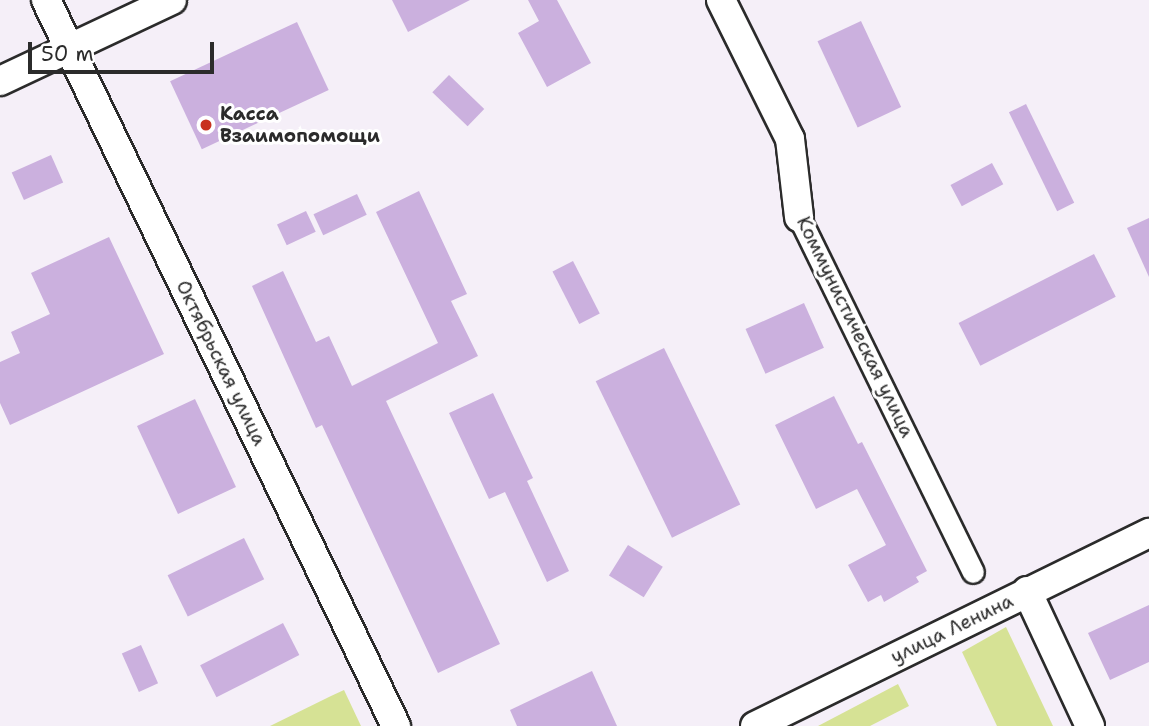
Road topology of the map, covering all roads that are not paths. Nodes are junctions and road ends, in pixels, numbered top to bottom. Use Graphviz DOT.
graph roads {
  1 [pos="46,0"];
  2 [pos="172,0"];
  3 [pos="721,0"];
  4 [pos="69,49"];
  5 [pos="0,81"];
  6 [pos="799,217"];
  7 [pos="1149,533"];
  8 [pos="973,572"];
  9 [pos="1027,591"];
  10 [pos="396,726"];
  11 [pos="755,726"];
  12 [pos="1090,726"];
  1 -- 4 [label="street, Октябрьская улица"];
  2 -- 4 [label="street"];
  3 -- 6 [label="street, Коммунистическая улица"];
  4 -- 5 [label="street"];
  4 -- 10 [label="street, Октябрьская улица"];
  6 -- 8 [label="street, Коммунистическая улица"];
  7 -- 9 [label="street, улица Ленина"];
  9 -- 11 [label="street, улица Ленина"];
  9 -- 12 [label="street"];
}
